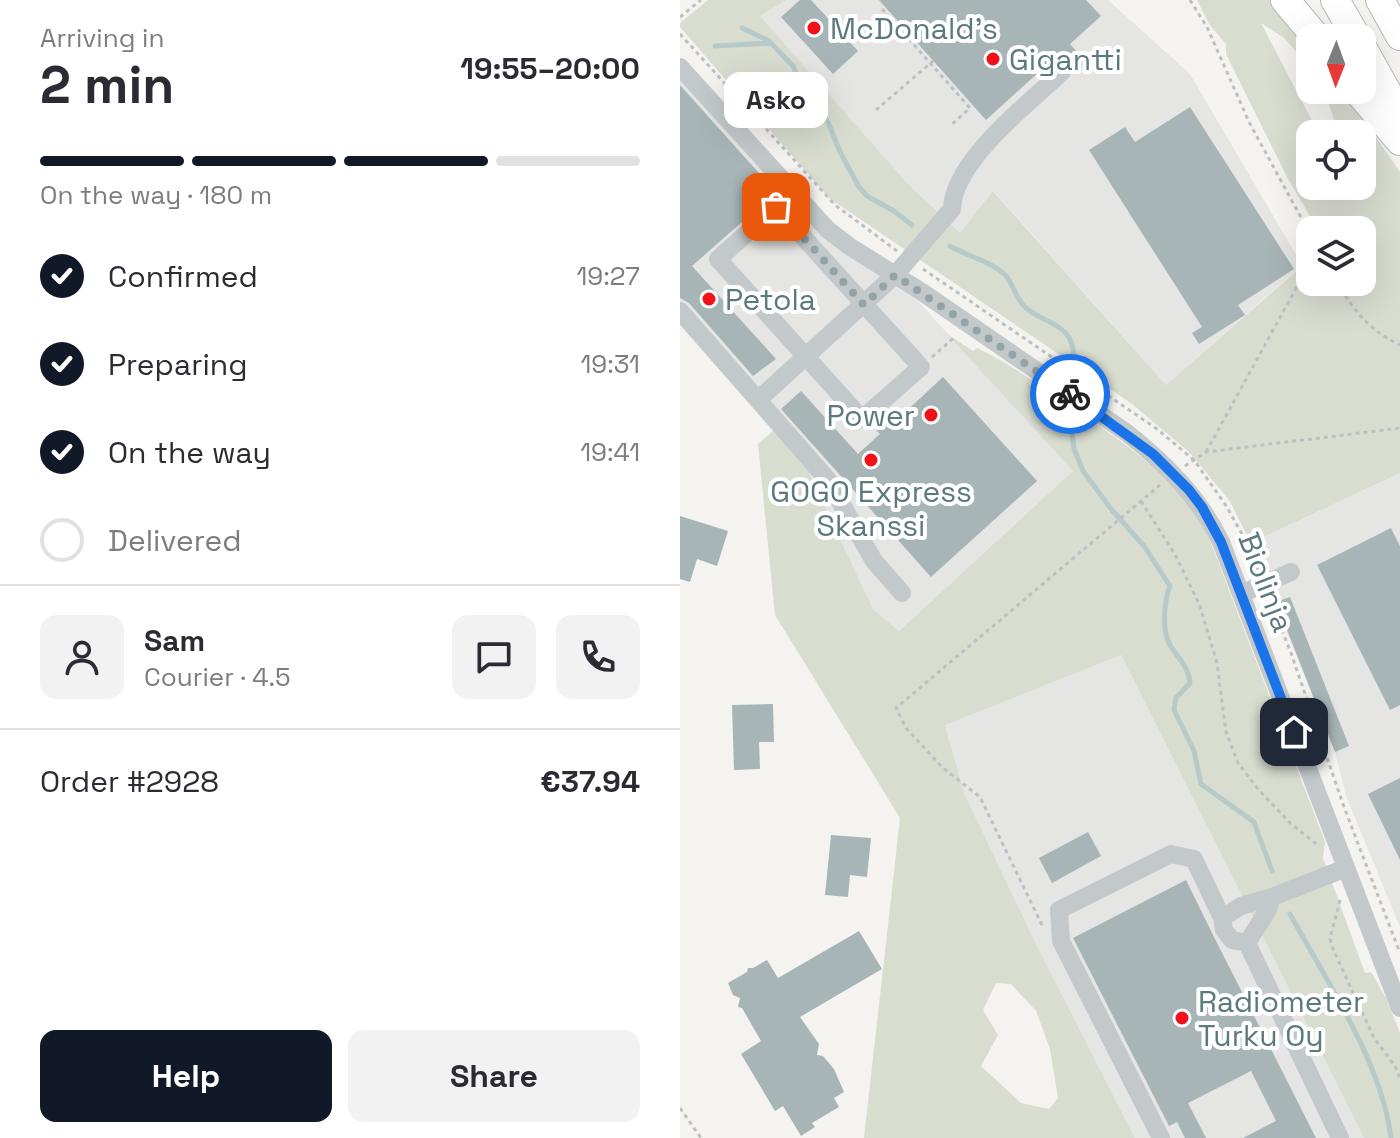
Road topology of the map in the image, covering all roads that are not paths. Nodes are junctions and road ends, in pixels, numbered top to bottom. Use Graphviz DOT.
graph roads {
  1 [pos="1285,0"];
  2 [pos="1335,0"];
  3 [pos="1380,0"];
  4 [pos="1305,24"];
  5 [pos="1349,24"];
  6 [pos="1400,36"];
  7 [pos="680,67"];
  8 [pos="1062,72"];
  9 [pos="1376,72"];
  10 [pos="1369,104"];
  11 [pos="1400,115"];
  12 [pos="1400,141"];
  13 [pos="895,275"];
  14 [pos="864,305"];
  15 [pos="680,311"];
  16 [pos="807,357"];
  17 [pos="759,399"];
  18 [pos="1291,572"];
  19 [pos="902,593"];
  20 [pos="1241,594"];
  21 [pos="1346,868"];
  22 [pos="1272,897"];
  23 [pos="1222,918"];
  24 [pos="1247,943"];
  25 [pos="1400,1008"];
  26 [pos="1161,1138"];
  27 [pos="1340,1138"];
  1 -- 4 [label="highway"];
  2 -- 5 [label="highway"];
  3 -- 6 [label="highway"];
  7 -- 13 [label="street, Biolinja"];
  8 -- 13 [label="street"];
  9 -- 11 [label="highway"];
  10 -- 12 [label="highway"];
  13 -- 14 [label="street"];
  13 -- 20 [label="street, Biolinja"];
  14 -- 16 [label="street"];
  14 -- 16 [label="street"];
  14 -- 16 [label="street"];
  15 -- 17 [label="street"];
  16 -- 17 [label="street"];
  17 -- 19 [label="street"];
  18 -- 20 [label="street"];
  20 -- 21 [label="street, Biolinja"];
  21 -- 22 [label="street"];
  21 -- 25 [label="street, Biolinja"];
  22 -- 23 [label="street"];
  22 -- 24 [label="street"];
  23 -- 24 [label="street"];
  23 -- 26 [label="street"];
  24 -- 27 [label="street"];
}
